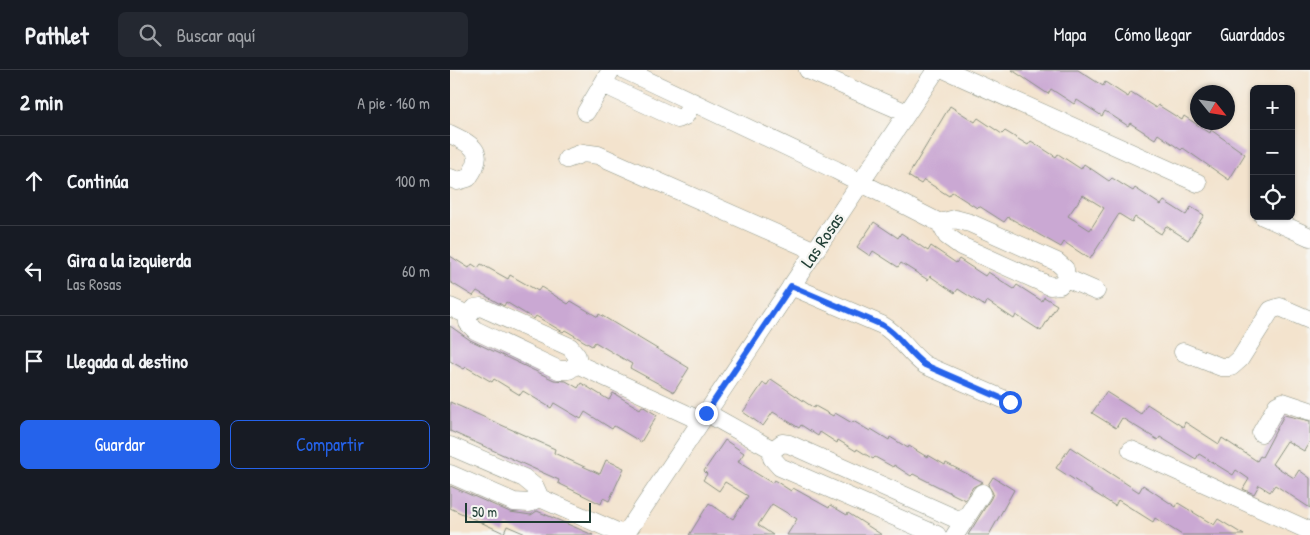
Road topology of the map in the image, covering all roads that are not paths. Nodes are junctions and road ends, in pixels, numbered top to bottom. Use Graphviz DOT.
graph roads {
  1 [pos="625,70"];
  2 [pos="808,70"];
  3 [pos="936,70"];
  4 [pos="946,70"];
  5 [pos="607,77"];
  6 [pos="693,102"];
  7 [pos="586,112"];
  8 [pos="907,113"];
  9 [pos="450,134"];
  10 [pos="567,159"];
  11 [pos="450,178"];
  12 [pos="860,182"];
  13 [pos="1198,183"];
  14 [pos="1272,220"];
  15 [pos="940,223"];
  16 [pos="1310,237"];
  17 [pos="815,251"];
  18 [pos="1066,278"];
  19 [pos="791,286"];
  20 [pos="1096,291"];
  21 [pos="450,307"];
  22 [pos="468,315"];
  23 [pos="1310,320"];
  24 [pos="1183,352"];
  25 [pos="577,364"];
  26 [pos="1010,402"];
  27 [pos="1310,411"];
  28 [pos="704,417"];
  29 [pos="1260,433"];
  30 [pos="450,446"];
  31 [pos="773,450"];
  32 [pos="1131,450"];
  33 [pos="450,474"];
  34 [pos="982,493"];
  35 [pos="540,498"];
  36 [pos="959,528"];
  37 [pos="1310,531"];
  38 [pos="624,535"];
  39 [pos="937,535"];
  1 -- 6 [label="street"];
  2 -- 8 [label="street"];
  3 -- 8 [label="street, Las Rosas"];
  4 -- 13 [label="street"];
  5 -- 6 [label="street"];
  5 -- 7 [label="street"];
  6 -- 12 [label="street"];
  8 -- 12 [label="street, Las Rosas"];
  9 -- 11 [label="street"];
  10 -- 17 [label="street"];
  12 -- 15 [label="street"];
  12 -- 17 [label="street, Las Rosas"];
  14 -- 16 [label="street"];
  15 -- 18 [label="street"];
  15 -- 18 [label="street"];
  17 -- 19 [label="street, Las Rosas"];
  18 -- 20 [label="street"];
  19 -- 26 [label="street"];
  19 -- 28 [label="street, Las Rosas"];
  21 -- 22 [label="street"];
  22 -- 25 [label="street"];
  22 -- 25 [label="street"];
  23 -- 24 [label="street"];
  25 -- 28 [label="street"];
  27 -- 29 [label="street"];
  28 -- 31 [label="street"];
  28 -- 38 [label="street, Las Rosas"];
  30 -- 35 [label="street"];
  31 -- 36 [label="street"];
  31 -- 39 [label="street"];
  32 -- 37 [label="street"];
  33 -- 35 [label="street"];
  34 -- 36 [label="street"];
  35 -- 38 [label="street"];
}
